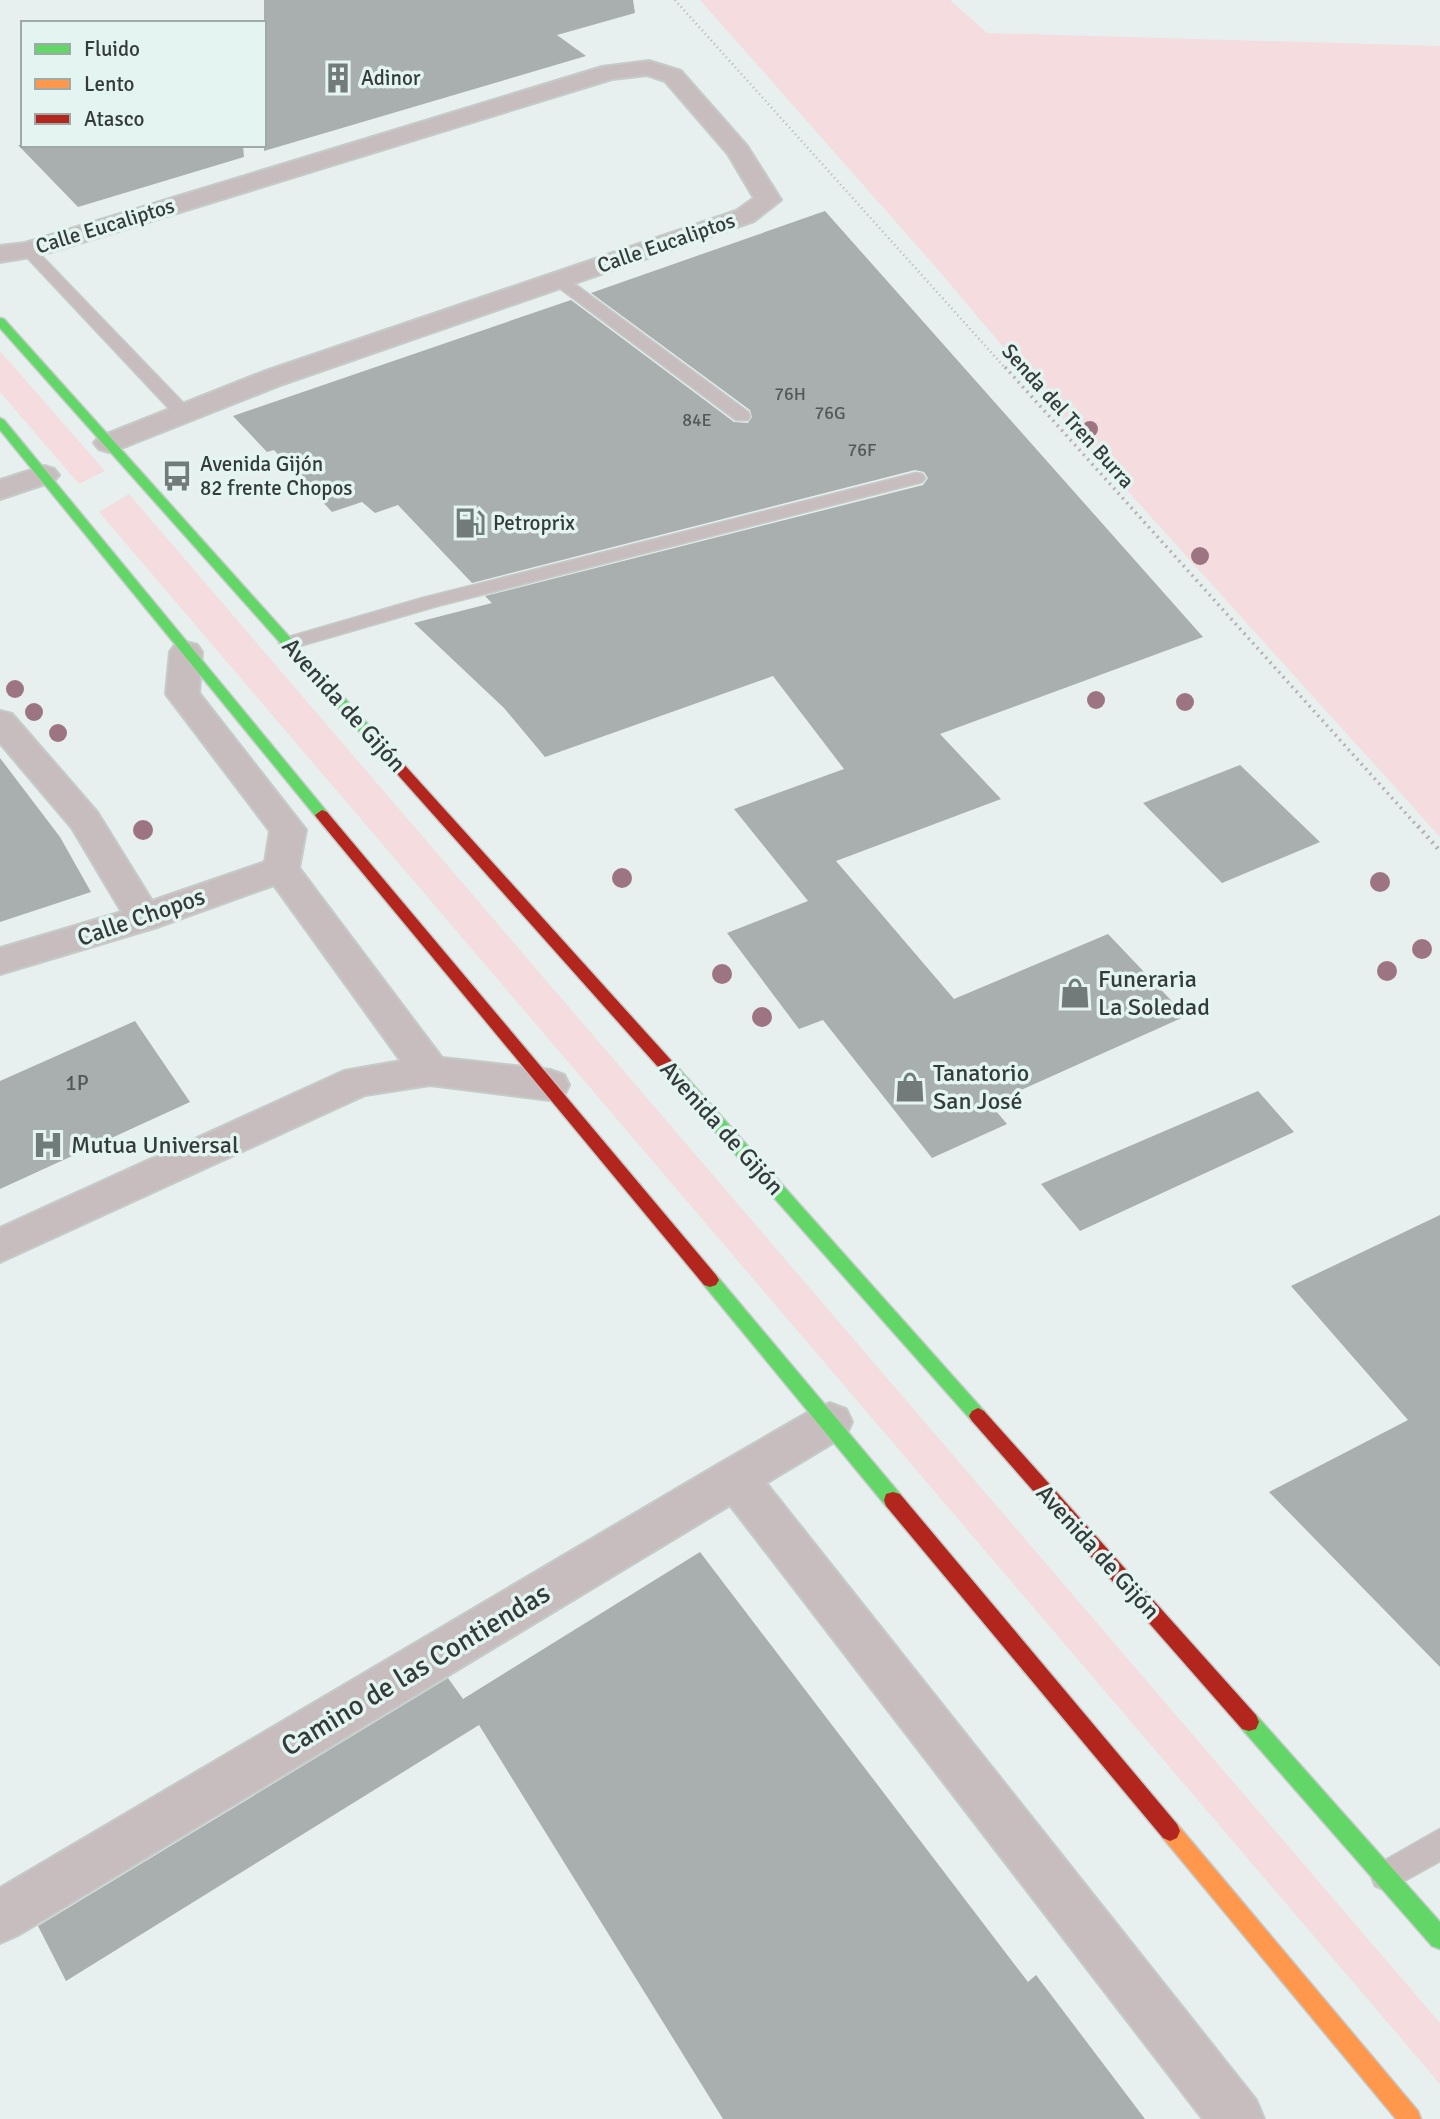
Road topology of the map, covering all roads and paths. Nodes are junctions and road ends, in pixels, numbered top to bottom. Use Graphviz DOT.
graph roads {
  1 [pos="675,0"];
  2 [pos="27,250"];
  3 [pos="0,254"];
  4 [pos="559,280"];
  5 [pos="0,321"];
  6 [pos="183,413"];
  7 [pos="742,416"];
  8 [pos="0,422"];
  9 [pos="109,443"];
  10 [pos="44,475"];
  11 [pos="916,478"];
  12 [pos="0,490"];
  13 [pos="289,643"];
  14 [pos="186,652"];
  15 [pos="0,722"];
  16 [pos="1440,851"];
  17 [pos="281,869"];
  18 [pos="144,918"];
  19 [pos="0,961"];
  20 [pos="430,1071"];
  21 [pos="550,1085"];
  22 [pos="0,1247"];
  23 [pos="830,1422"];
  24 [pos="736,1478"];
  25 [pos="1440,1844"];
  26 [pos="1386,1876"];
  27 [pos="0,1917"];
  28 [pos="1440,1938"];
  29 [pos="1237,2119"];
  30 [pos="1410,2119"];
  1 -- 16 [label="path, Senda del Tren Burra"];
  2 -- 3 [label="street, Calle Eucaliptos"];
  2 -- 4 [label="street, Calle Eucaliptos"];
  2 -- 6 [label="lane"];
  4 -- 6 [label="street, Calle Eucaliptos"];
  4 -- 7 [label="lane"];
  5 -- 9 [label="highway, Avenida de Gijón"];
  6 -- 9 [label="street, Calle Eucaliptos"];
  8 -- 10 [label="highway"];
  9 -- 13 [label="highway, Avenida de Gijón"];
  10 -- 12 [label="street"];
  10 -- 14 [label="highway"];
  11 -- 13 [label="lane"];
  13 -- 26 [label="highway, Avenida de Gijón"];
  14 -- 17 [label="street"];
  14 -- 21 [label="highway"];
  15 -- 18 [label="street"];
  17 -- 18 [label="street, Calle Chopos"];
  17 -- 20 [label="street"];
  18 -- 19 [label="street, Calle Chopos"];
  20 -- 21 [label="street"];
  20 -- 22 [label="street"];
  21 -- 23 [label="highway"];
  23 -- 24 [label="street, Camino de las Contiendas"];
  23 -- 30 [label="highway"];
  24 -- 27 [label="street, Camino de las Contiendas"];
  24 -- 29 [label="street"];
  25 -- 26 [label="lane"];
  26 -- 28 [label="highway, Avenida de Gijón"];
}
